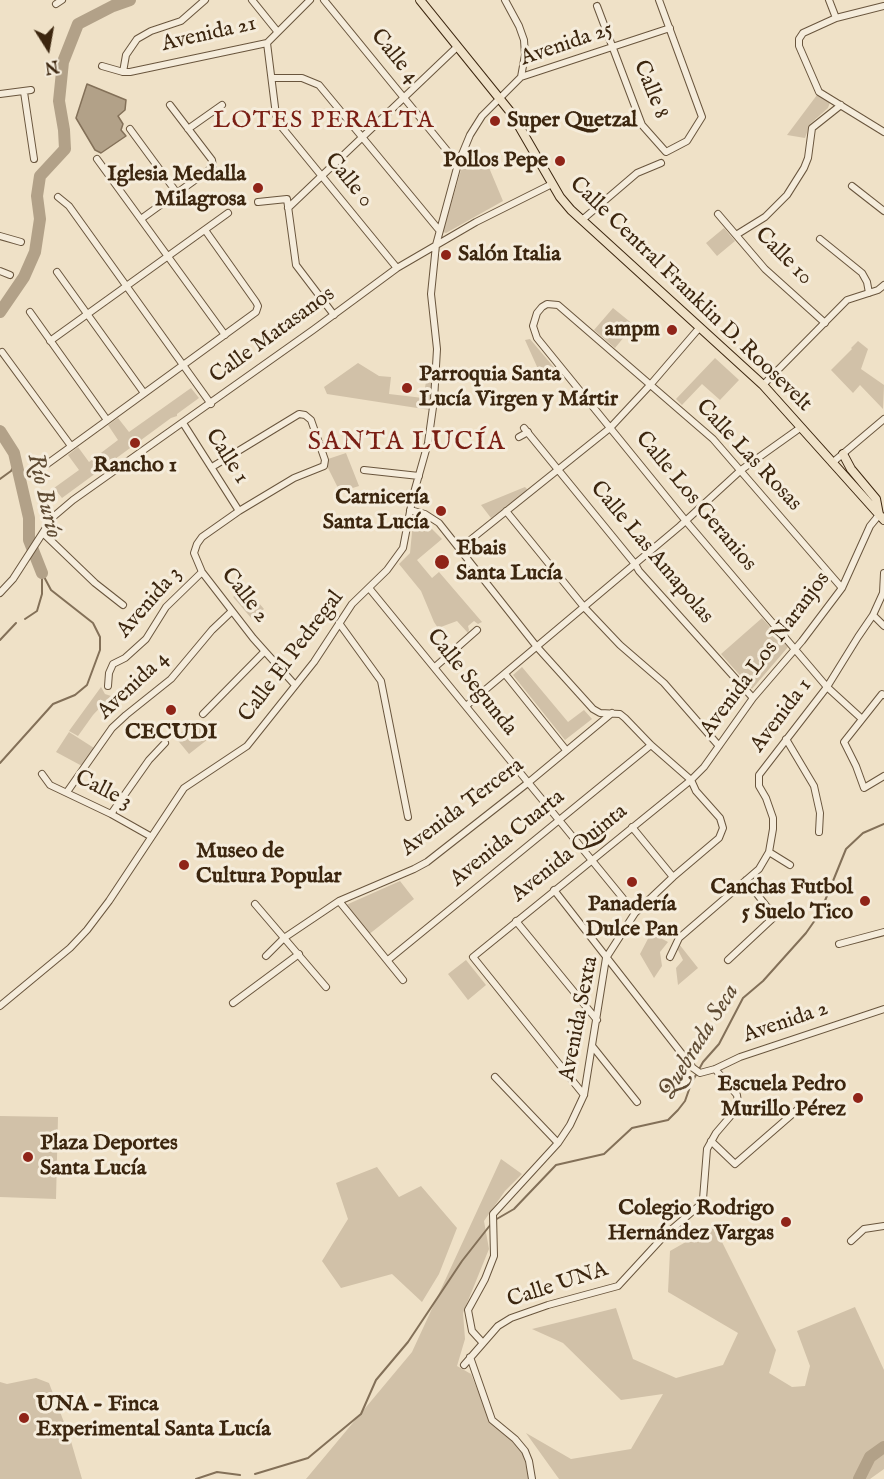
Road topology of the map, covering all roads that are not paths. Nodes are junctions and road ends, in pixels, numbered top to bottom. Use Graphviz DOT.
graph roads {
  1 [pos="205,0"];
  2 [pos="252,0"];
  3 [pos="310,0"];
  4 [pos="324,0"];
  5 [pos="420,0"];
  6 [pos="505,0"];
  7 [pos="659,0"];
  8 [pos="829,0"];
  9 [pos="881,4"];
  10 [pos="597,6"];
  11 [pos="836,18"];
  12 [pos="670,28"];
  13 [pos="277,31"];
  14 [pos="267,43"];
  15 [pos="457,47"];
  16 [pos="614,48"];
  17 [pos="102,66"];
  18 [pos="123,72"];
  19 [pos="521,77"];
  20 [pos="272,78"];
  21 [pos="31,90"];
  22 [pos="24,92"];
  23 [pos="0,94"];
  24 [pos="403,98"];
  25 [pos="500,99"];
  26 [pos="170,105"];
  27 [pos="222,105"];
  28 [pos="841,105"];
  29 [pos="130,129"];
  30 [pos="188,129"];
  31 [pos="884,132"];
  32 [pos="363,138"];
  33 [pos="34,159"];
  34 [pos="97,159"];
  35 [pos="661,163"];
  36 [pos="458,165"];
  37 [pos="321,177"];
  38 [pos="552,184"];
  39 [pos="852,186"];
  40 [pos="177,194"];
  41 [pos="58,197"];
  42 [pos="258,202"];
  43 [pos="288,208"];
  44 [pos="884,211"];
  45 [pos="228,213"];
  46 [pos="718,214"];
  47 [pos="141,219"];
  48 [pos="582,220"];
  49 [pos="205,230"];
  50 [pos="439,230"];
  51 [pos="736,235"];
  52 [pos="0,236"];
  53 [pos="820,239"];
  54 [pos="21,242"];
  55 [pos="436,245"];
  56 [pos="168,256"];
  57 [pos="397,268"];
  58 [pos="0,271"];
  59 [pos="57,272"];
  60 [pos="10,275"];
  61 [pos="127,285"];
  62 [pos="884,285"];
  63 [pos="869,293"];
  64 [pos="564,311"];
  65 [pos="30,312"];
  66 [pos="87,314"];
  67 [pos="334,315"];
  68 [pos="825,323"];
  69 [pos="700,327"];
  70 [pos="225,335"];
  71 [pos="50,341"];
  72 [pos="2,352"];
  73 [pos="183,365"];
  74 [pos="651,384"];
  75 [pos="763,385"];
  76 [pos="144,393"];
  77 [pos="211,404"];
  78 [pos="884,419"];
  79 [pos="106,420"];
  80 [pos="183,423"];
  81 [pos="610,428"];
  82 [pos="800,428"];
  83 [pos="519,437"];
  84 [pos="71,446"];
  85 [pos="843,454"];
  86 [pos="832,463"];
  87 [pos="43,467"];
  88 [pos="212,467"];
  89 [pos="364,470"];
  90 [pos="558,470"];
  91 [pos="741,471"];
  92 [pos="419,476"];
  93 [pos="410,510"];
  94 [pos="239,511"];
  95 [pos="506,511"];
  96 [pos="881,518"];
  97 [pos="685,520"];
  98 [pos="43,534"];
  99 [pos="459,549"];
  100 [pos="635,564"];
  101 [pos="202,572"];
  102 [pos="884,573"];
  103 [pos="369,588"];
  104 [pos="842,588"];
  105 [pos="0,593"];
  106 [pos="123,605"];
  107 [pos="584,607"];
  108 [pos="232,611"];
  109 [pos="873,615"];
  110 [pos="339,623"];
  111 [pos="884,627"];
  112 [pos="477,630"];
  113 [pos="537,646"];
  114 [pos="795,649"];
  115 [pos="264,651"];
  116 [pos="435,667"];
  117 [pos="505,674"];
  118 [pos="294,685"];
  119 [pos="108,686"];
  120 [pos="827,687"];
  121 [pos="883,694"];
  122 [pos="753,698"];
  123 [pos="466,706"];
  124 [pos="613,712"];
  125 [pos="203,714"];
  126 [pos="862,719"];
  127 [pos="786,739"];
  128 [pos="165,743"];
  129 [pos="651,745"];
  130 [pos="719,746"];
  131 [pos="566,750"];
  132 [pos="42,774"];
  133 [pos="884,776"];
  134 [pos="691,780"];
  135 [pos="528,782"];
  136 [pos="67,792"];
  137 [pos="111,814"];
  138 [pos="408,817"];
  139 [pos="560,820"];
  140 [pos="632,828"];
  141 [pos="819,832"];
  142 [pos="150,836"];
  143 [pos="769,852"];
  144 [pos="592,860"];
  145 [pos="790,865"];
  146 [pos="673,877"];
  147 [pos="746,880"];
  148 [pos="555,890"];
  149 [pos="339,901"];
  150 [pos="255,904"];
  151 [pos="635,913"];
  152 [pos="516,921"];
  153 [pos="884,932"];
  154 [pos="285,938"];
  155 [pos="839,944"];
  156 [pos="299,954"];
  157 [pos="266,956"];
  158 [pos="670,957"];
  159 [pos="606,958"];
  160 [pos="388,960"];
  161 [pos="728,960"];
  162 [pos="403,980"];
  163 [pos="326,987"];
  164 [pos="233,1003"];
  165 [pos="0,1006"];
  166 [pos="884,1009"];
  167 [pos="597,1020"];
  168 [pos="593,1047"];
  169 [pos="715,1069"];
  170 [pos="495,1077"];
  171 [pos="584,1095"];
  172 [pos="637,1102"];
  173 [pos="804,1104"];
  174 [pos="711,1141"];
  175 [pos="558,1143"];
  176 [pos="884,1226"];
  177 [pos="852,1240"];
  178 [pos="482,1342"];
  179 [pos="470,1357"];
  180 [pos="464,1365"];
  181 [pos="532,1479"];
  1 -- 18 [label="street"];
  2 -- 13 [label="street"];
  3 -- 13 [label="street, Avenida 21"];
  4 -- 24 [label="street, Calle 4"];
  5 -- 15 [label="main road, Calle Central Franklin D. Roosevelt"];
  6 -- 19 [label="street"];
  7 -- 12 [label="street"];
  8 -- 11 [label="street"];
  9 -- 11 [label="street"];
  10 -- 16 [label="street, Calle 8"];
  11 -- 28 [label="street"];
  12 -- 16 [label="street, Avenida 25"];
  12 -- 16 [label="street, Calle 8"];
  13 -- 14 [label="street, Avenida 21"];
  14 -- 18 [label="street, Avenida 21"];
  14 -- 20 [label="street, Calle 0"];
  15 -- 24 [label="street"];
  15 -- 25 [label="main road, Calle Central Franklin D. Roosevelt"];
  16 -- 19 [label="street, Avenida 25"];
  17 -- 18 [label="street, Avenida 21"];
  19 -- 25 [label="street, Avenida 25"];
  20 -- 32 [label="street"];
  20 -- 37 [label="street, Calle 0"];
  21 -- 22 [label="street"];
  22 -- 23 [label="street"];
  22 -- 33 [label="street"];
  24 -- 32 [label="street"];
  24 -- 36 [label="street, Calle 4"];
  25 -- 36 [label="street, Avenida 25"];
  25 -- 38 [label="main road, Calle Central Franklin D. Roosevelt"];
  26 -- 30 [label="street"];
  27 -- 30 [label="street"];
  28 -- 31 [label="street"];
  28 -- 51 [label="street"];
  29 -- 40 [label="street"];
  30 -- 40 [label="street"];
  32 -- 37 [label="street"];
  32 -- 50 [label="street"];
  34 -- 47 [label="street"];
  35 -- 48 [label="street"];
  36 -- 50 [label="street, Avenida 25"];
  37 -- 43 [label="street"];
  37 -- 57 [label="street, Calle 0"];
  38 -- 48 [label="main road, Calle Central Franklin D. Roosevelt"];
  38 -- 55 [label="street, Calle Matasanos"];
  39 -- 44 [label="street"];
  40 -- 47 [label="street"];
  41 -- 61 [label="street"];
  42 -- 43 [label="street"];
  43 -- 67 [label="street"];
  45 -- 49 [label="street"];
  46 -- 51 [label="street, Calle 10"];
  47 -- 56 [label="street"];
  48 -- 69 [label="main road, Calle Central Franklin D. Roosevelt"];
  49 -- 56 [label="street"];
  49 -- 70 [label="street"];
  50 -- 55 [label="street, Avenida 25"];
  51 -- 68 [label="street, Calle 10"];
  52 -- 54 [label="street"];
  53 -- 63 [label="street"];
  55 -- 57 [label="street, Calle Matasanos"];
  55 -- 92 [label="street, Calle El Pedregal"];
  56 -- 61 [label="street"];
  56 -- 70 [label="street"];
  57 -- 67 [label="street, Calle Matasanos"];
  58 -- 60 [label="street"];
  59 -- 66 [label="street"];
  61 -- 66 [label="street"];
  61 -- 73 [label="street"];
  62 -- 63 [label="street"];
  63 -- 68 [label="street"];
  64 -- 74 [label="street, Calle Las Rosas"];
  64 -- 81 [label="street, Calle Los Geranios"];
  65 -- 71 [label="street"];
  66 -- 71 [label="street"];
  66 -- 76 [label="street"];
  67 -- 77 [label="street, Calle Matasanos"];
  68 -- 75 [label="street"];
  69 -- 74 [label="street"];
  69 -- 75 [label="main road, Calle Central Franklin D. Roosevelt"];
  70 -- 73 [label="street"];
  71 -- 79 [label="street"];
  72 -- 84 [label="street"];
  73 -- 76 [label="street"];
  73 -- 77 [label="street"];
  74 -- 81 [label="street"];
  74 -- 91 [label="street, Calle Las Rosas"];
  75 -- 82 [label="main road, Calle Central Franklin D. Roosevelt"];
  76 -- 79 [label="street"];
  77 -- 80 [label="street, Calle Matasanos"];
  78 -- 85 [label="street"];
  79 -- 84 [label="street"];
  80 -- 88 [label="street, Calle 1"];
  80 -- 98 [label="street, Calle Matasanos"];
  81 -- 90 [label="street"];
  81 -- 97 [label="street, Calle Los Geranios"];
  82 -- 86 [label="main road, Calle Central Franklin D. Roosevelt"];
  82 -- 91 [label="street"];
  83 -- 90 [label="street, Calle Las Amapolas"];
  84 -- 87 [label="street"];
  85 -- 86 [label="street"];
  85 -- 96 [label="main road"];
  86 -- 96 [label="main road, Calle Central Franklin D. Roosevelt"];
  88 -- 94 [label="street, Calle 1"];
  88 -- 94 [label="street"];
  89 -- 92 [label="street"];
  90 -- 95 [label="street"];
  90 -- 100 [label="street, Calle Las Amapolas"];
  91 -- 97 [label="street"];
  91 -- 104 [label="street, Calle Las Rosas"];
  92 -- 93 [label="street, Calle El Pedregal"];
  93 -- 99 [label="street"];
  93 -- 103 [label="street, Calle El Pedregal"];
  94 -- 101 [label="street, Calle 2"];
  95 -- 99 [label="street"];
  95 -- 107 [label="street"];
  96 -- 104 [label="street, Avenida Los Naranjos"];
  97 -- 100 [label="street"];
  97 -- 114 [label="street, Calle Los Geranios"];
  98 -- 105 [label="street, Calle Matasanos"];
  98 -- 106 [label="street"];
  99 -- 113 [label="street"];
  100 -- 107 [label="street"];
  100 -- 122 [label="street, Calle Las Amapolas"];
  101 -- 108 [label="street, Calle 2"];
  101 -- 119 [label="street, Avenida 3"];
  102 -- 109 [label="street, Avenida 1"];
  103 -- 110 [label="street, Calle El Pedregal"];
  103 -- 116 [label="street, Calle Segunda"];
  104 -- 114 [label="street, Avenida Los Naranjos"];
  107 -- 113 [label="street"];
  107 -- 130 [label="street"];
  108 -- 115 [label="street, Calle 2"];
  108 -- 136 [label="street, Avenida 4"];
  109 -- 111 [label="street"];
  109 -- 120 [label="street, Avenida 1"];
  110 -- 118 [label="street, Calle El Pedregal"];
  110 -- 138 [label="street"];
  112 -- 116 [label="street"];
  113 -- 117 [label="street"];
  113 -- 124 [label="street"];
  114 -- 120 [label="street, Calle Los Geranios"];
  114 -- 122 [label="street, Avenida Los Naranjos"];
  115 -- 118 [label="street, Calle 2"];
  115 -- 125 [label="street"];
  116 -- 123 [label="street, Calle Segunda"];
  117 -- 123 [label="street"];
  117 -- 131 [label="street"];
  118 -- 142 [label="street, Calle El Pedregal"];
  120 -- 126 [label="street"];
  120 -- 127 [label="street, Avenida 1"];
  121 -- 126 [label="street"];
  122 -- 130 [label="street, Avenida Los Naranjos"];
  123 -- 135 [label="street, Calle Segunda"];
  124 -- 129 [label="street"];
  124 -- 131 [label="street, Avenida Tercera"];
  126 -- 133 [label="street"];
  127 -- 141 [label="street"];
  127 -- 143 [label="street, Avenida 1"];
  128 -- 137 [label="street"];
  129 -- 134 [label="street"];
  129 -- 139 [label="street, Avenida Cuarta"];
  130 -- 134 [label="street, Avenida Los Naranjos"];
  131 -- 135 [label="street, Avenida Tercera"];
  132 -- 136 [label="street, Calle 3"];
  134 -- 140 [label="street, Avenida Quinta"];
  134 -- 146 [label="street, Avenida Sexta"];
  135 -- 139 [label="street, Calle Segunda"];
  135 -- 149 [label="street, Avenida Tercera"];
  136 -- 137 [label="street, Calle 3"];
  137 -- 142 [label="street, Calle 3"];
  139 -- 144 [label="street, Calle Segunda"];
  139 -- 160 [label="street, Avenida Cuarta"];
  140 -- 144 [label="street, Avenida Quinta"];
  140 -- 146 [label="street"];
  142 -- 165 [label="street, Calle El Pedregal"];
  143 -- 145 [label="street"];
  143 -- 147 [label="street, Avenida 1"];
  144 -- 148 [label="street, Avenida Quinta"];
  144 -- 151 [label="street, Calle Segunda"];
  146 -- 151 [label="street, Avenida Sexta"];
  147 -- 158 [label="street, Avenida 1"];
  147 -- 161 [label="street"];
  148 -- 152 [label="street, Avenida Quinta"];
  148 -- 159 [label="street"];
  149 -- 154 [label="street, Avenida Tercera"];
  149 -- 160 [label="street"];
  150 -- 154 [label="street"];
  151 -- 159 [label="street, Avenida Sexta"];
  152 -- 167 [label="street"];
  152 -- 171 [label="street, Avenida Quinta"];
  153 -- 155 [label="street"];
  154 -- 156 [label="street"];
  154 -- 157 [label="street, Avenida Tercera"];
  156 -- 163 [label="street"];
  156 -- 164 [label="street"];
  159 -- 167 [label="street, Avenida Sexta"];
  159 -- 169 [label="street, Avenida 2"];
  160 -- 162 [label="street"];
  166 -- 169 [label="street, Avenida 2"];
  167 -- 168 [label="street, Avenida Sexta"];
  168 -- 171 [label="street, Avenida Sexta"];
  168 -- 172 [label="street"];
  169 -- 174 [label="street, Calle UNA"];
  170 -- 175 [label="street"];
  171 -- 175 [label="street, Avenida Sexta"];
  173 -- 174 [label="street"];
  174 -- 178 [label="street, Calle UNA"];
  175 -- 178 [label="street, Avenida Sexta"];
  176 -- 177 [label="street"];
  178 -- 179 [label="street, Calle UNA"];
  179 -- 180 [label="street, Calle UNA"];
  179 -- 181 [label="street"];
}
